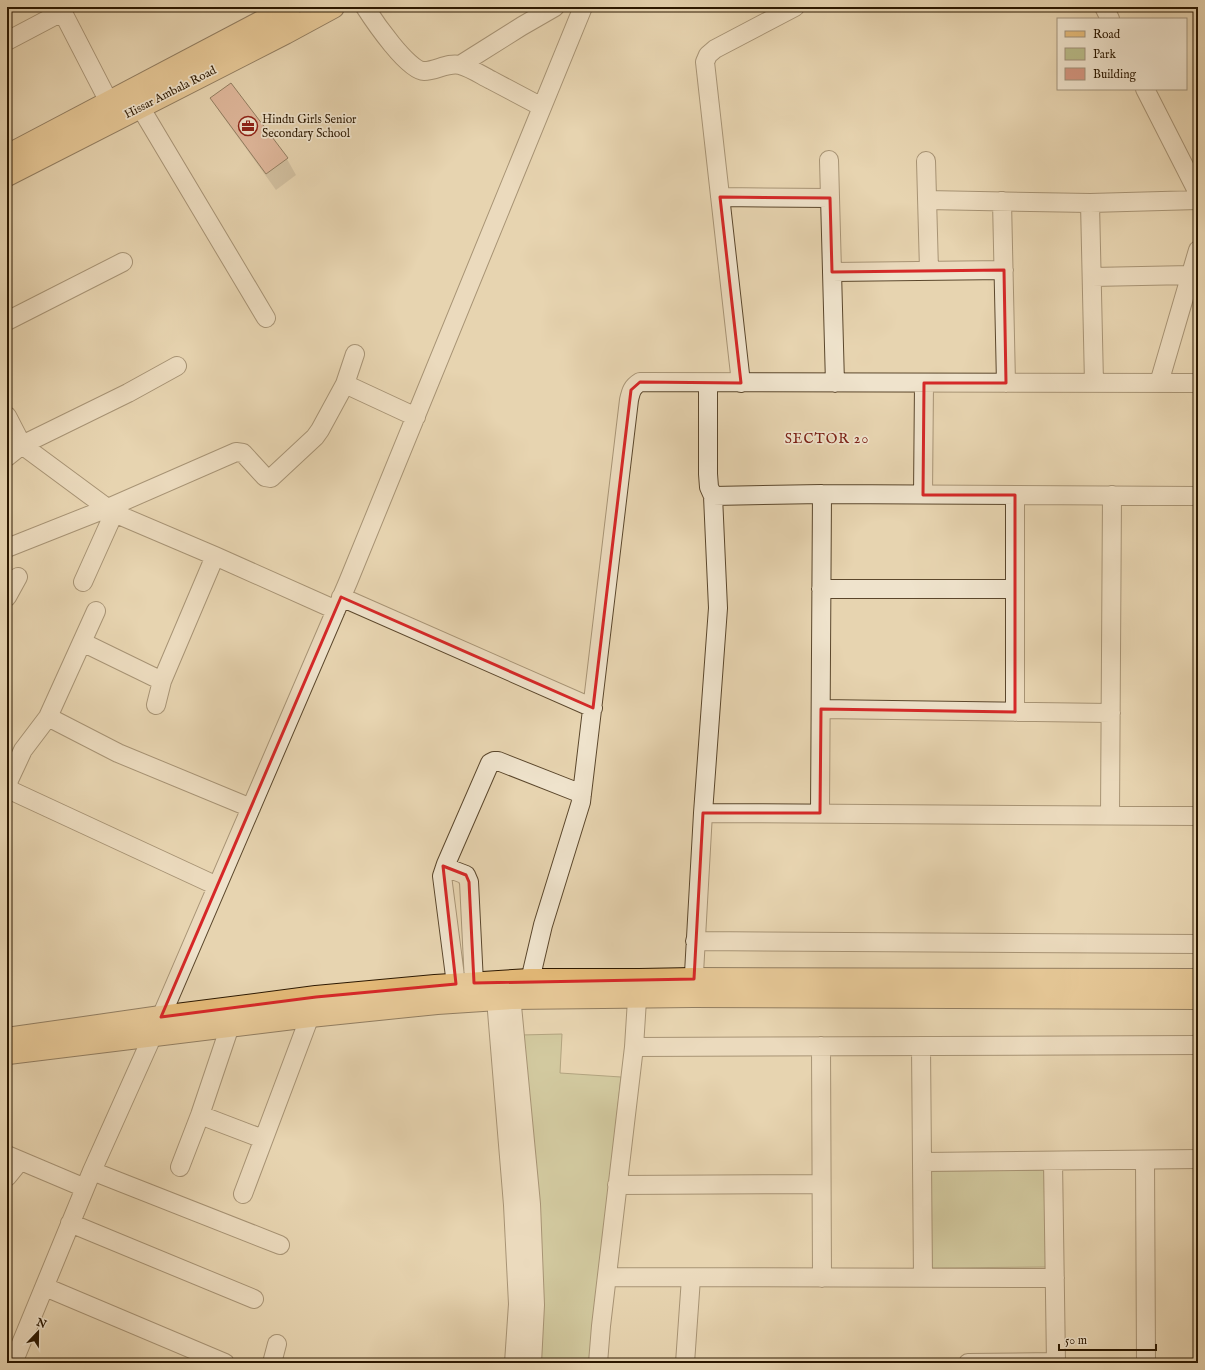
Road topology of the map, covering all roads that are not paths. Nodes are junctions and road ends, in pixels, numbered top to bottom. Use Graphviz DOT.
graph roads {
  1 [pos="290,7"];
  2 [pos="333,7"];
  3 [pos="365,7"];
  4 [pos="555,7"];
  5 [pos="583,7"];
  6 [pos="794,7"];
  7 [pos="1104,7"];
  8 [pos="61,9"];
  9 [pos="1110,18"];
  10 [pos="7,40"];
  11 [pos="460,65"];
  12 [pos="1146,90"];
  13 [pos="135,99"];
  14 [pos="109,102"];
  15 [pos="542,108"];
  16 [pos="7,156"];
  17 [pos="829,160"];
  18 [pos="926,161"];
  19 [pos="7,175"];
  20 [pos="1198,193"];
  21 [pos="720,197"];
  22 [pos="830,198"];
  23 [pos="927,200"];
  24 [pos="1198,200"];
  25 [pos="1002,201"];
  26 [pos="1090,203"];
  27 [pos="1198,250"];
  28 [pos="123,262"];
  29 [pos="929,270"];
  30 [pos="1004,270"];
  31 [pos="832,272"];
  32 [pos="1190,276"];
  33 [pos="1092,277"];
  34 [pos="266,318"];
  35 [pos="7,321"];
  36 [pos="355,354"];
  37 [pos="177,366"];
  38 [pos="708,383"];
  39 [pos="741,383"];
  40 [pos="835,383"];
  41 [pos="924,383"];
  42 [pos="1006,383"];
  43 [pos="1094,383"];
  44 [pos="1159,383"];
  45 [pos="345,384"];
  46 [pos="1198,384"];
  47 [pos="7,416"];
  48 [pos="416,416"];
  49 [pos="22,446"];
  50 [pos="7,457"];
  51 [pos="822,494"];
  52 [pos="923,495"];
  53 [pos="1015,495"];
  54 [pos="713,496"];
  55 [pos="1112,496"];
  56 [pos="1198,496"];
  57 [pos="111,510"];
  58 [pos="7,548"];
  59 [pos="215,556"];
  60 [pos="18,577"];
  61 [pos="83,582"];
  62 [pos="821,589"];
  63 [pos="1015,589"];
  64 [pos="7,597"];
  65 [pos="339,604"];
  66 [pos="96,611"];
  67 [pos="82,642"];
  68 [pos="162,681"];
  69 [pos="156,705"];
  70 [pos="593,708"];
  71 [pos="821,709"];
  72 [pos="1015,712"];
  73 [pos="1111,713"];
  74 [pos="48,717"];
  75 [pos="15,750"];
  76 [pos="582,794"];
  77 [pos="251,808"];
  78 [pos="703,813"];
  79 [pos="820,813"];
  80 [pos="1110,815"];
  81 [pos="1198,816"];
  82 [pos="445,867"];
  83 [pos="217,886"];
  84 [pos="695,941"];
  85 [pos="1198,944"];
  86 [pos="1198,980"];
  87 [pos="500,988"];
  88 [pos="693,988"];
  89 [pos="638,989"];
  90 [pos="1198,998"];
  91 [pos="310,1016"];
  92 [pos="233,1017"];
  93 [pos="156,1026"];
  94 [pos="7,1039"];
  95 [pos="1198,1045"];
  96 [pos="821,1046"];
  97 [pos="921,1046"];
  98 [pos="634,1047"];
  99 [pos="7,1054"];
  100 [pos="200,1115"];
  101 [pos="263,1139"];
  102 [pos="14,1158"];
  103 [pos="1198,1159"];
  104 [pos="1145,1160"];
  105 [pos="1053,1161"];
  106 [pos="922,1162"];
  107 [pos="180,1167"];
  108 [pos="92,1171"];
  109 [pos="7,1177"];
  110 [pos="617,1184"];
  111 [pos="822,1184"];
  112 [pos="85,1188"];
  113 [pos="243,1194"];
  114 [pos="70,1223"];
  115 [pos="280,1245"];
  116 [pos="607,1278"];
  117 [pos="691,1278"];
  118 [pos="822,1278"];
  119 [pos="923,1278"];
  120 [pos="1055,1278"];
  121 [pos="44,1287"];
  122 [pos="254,1299"];
  123 [pos="277,1344"];
  124 [pos="16,1362"];
  125 [pos="224,1363"];
  126 [pos="272,1363"];
  127 [pos="514,1363"];
  128 [pos="532,1363"];
  129 [pos="598,1363"];
  130 [pos="685,1363"];
  131 [pos="968,1363"];
  132 [pos="1056,1363"];
  133 [pos="1146,1363"];
  1 -- 13 [label="main road, Hissar Ambala Road"];
  2 -- 13 [label="main road, Hissar Ambala Road"];
  3 -- 11 [label="street"];
  4 -- 11 [label="street"];
  5 -- 15 [label="street"];
  6 -- 21 [label="street"];
  7 -- 9 [label="street"];
  8 -- 10 [label="street"];
  8 -- 14 [label="street"];
  11 -- 15 [label="street"];
  12 -- 20 [label="street"];
  13 -- 14 [label="main road, Hissar Ambala Road"];
  13 -- 19 [label="main road, Hissar Ambala Road"];
  13 -- 34 [label="street"];
  14 -- 16 [label="main road, Hissar Ambala Road"];
  15 -- 48 [label="street"];
  17 -- 22 [label="street"];
  18 -- 23 [label="street"];
  21 -- 22 [label="street"];
  21 -- 39 [label="street"];
  22 -- 31 [label="street"];
  23 -- 25 [label="street"];
  23 -- 29 [label="street"];
  24 -- 26 [label="street"];
  25 -- 26 [label="street"];
  25 -- 30 [label="street"];
  26 -- 33 [label="street"];
  27 -- 32 [label="street"];
  28 -- 35 [label="street"];
  29 -- 30 [label="street"];
  29 -- 31 [label="street"];
  30 -- 42 [label="street"];
  31 -- 40 [label="street"];
  32 -- 33 [label="street"];
  32 -- 44 [label="street"];
  33 -- 43 [label="street"];
  36 -- 45 [label="street"];
  37 -- 49 [label="street"];
  38 -- 39 [label="street"];
  38 -- 54 [label="street"];
  38 -- 70 [label="street"];
  39 -- 40 [label="street"];
  40 -- 41 [label="street"];
  41 -- 42 [label="street"];
  41 -- 52 [label="street"];
  42 -- 43 [label="street"];
  43 -- 44 [label="street"];
  44 -- 46 [label="street"];
  45 -- 48 [label="street"];
  45 -- 57 [label="street"];
  47 -- 49 [label="street"];
  48 -- 65 [label="street"];
  49 -- 50 [label="street"];
  49 -- 57 [label="street"];
  51 -- 52 [label="street"];
  51 -- 54 [label="street"];
  51 -- 62 [label="street"];
  52 -- 53 [label="street"];
  53 -- 55 [label="street"];
  53 -- 63 [label="street"];
  54 -- 78 [label="street"];
  55 -- 56 [label="street"];
  55 -- 73 [label="street"];
  57 -- 58 [label="street"];
  57 -- 59 [label="street"];
  57 -- 61 [label="street"];
  59 -- 65 [label="street"];
  59 -- 68 [label="street"];
  60 -- 64 [label="street"];
  62 -- 63 [label="street"];
  62 -- 71 [label="street"];
  63 -- 72 [label="street"];
  65 -- 70 [label="street"];
  65 -- 77 [label="street"];
  66 -- 67 [label="street"];
  67 -- 68 [label="street"];
  67 -- 74 [label="street"];
  68 -- 69 [label="street"];
  70 -- 76 [label="street"];
  71 -- 72 [label="street"];
  71 -- 79 [label="street"];
  72 -- 73 [label="street"];
  73 -- 80 [label="street"];
  74 -- 75 [label="street"];
  74 -- 77 [label="street"];
  75 -- 83 [label="street"];
  76 -- 82 [label="street"];
  76 -- 87 [label="street"];
  77 -- 83 [label="street"];
  78 -- 79 [label="street"];
  78 -- 84 [label="street"];
  79 -- 80 [label="street"];
  80 -- 81 [label="street"];
  82 -- 87 [label="street"];
  82 -- 87 [label="street"];
  83 -- 93 [label="street"];
  84 -- 85 [label="street"];
  84 -- 88 [label="street"];
  86 -- 88 [label="main road"];
  87 -- 89 [label="main road"];
  87 -- 91 [label="main road"];
  87 -- 92 [label="main road"];
  87 -- 127 [label="street"];
  87 -- 128 [label="street"];
  88 -- 89 [label="main road"];
  88 -- 90 [label="main road"];
  89 -- 98 [label="street"];
  91 -- 92 [label="main road"];
  91 -- 101 [label="street"];
  92 -- 93 [label="main road"];
  92 -- 100 [label="street"];
  93 -- 94 [label="main road"];
  93 -- 99 [label="main road"];
  93 -- 108 [label="street"];
  95 -- 97 [label="street"];
  96 -- 97 [label="street"];
  96 -- 98 [label="street"];
  96 -- 111 [label="street"];
  97 -- 106 [label="street"];
  98 -- 110 [label="street"];
  100 -- 101 [label="street"];
  100 -- 107 [label="street"];
  101 -- 113 [label="street"];
  102 -- 109 [label="street"];
  102 -- 112 [label="street"];
  103 -- 104 [label="street"];
  104 -- 105 [label="street"];
  104 -- 133 [label="street"];
  105 -- 106 [label="street"];
  105 -- 120 [label="street"];
  106 -- 119 [label="street"];
  108 -- 112 [label="street"];
  108 -- 115 [label="street"];
  110 -- 111 [label="street"];
  110 -- 116 [label="street"];
  111 -- 118 [label="street"];
  112 -- 114 [label="street"];
  114 -- 121 [label="street"];
  114 -- 122 [label="street"];
  116 -- 117 [label="street"];
  116 -- 129 [label="street"];
  117 -- 118 [label="street"];
  117 -- 130 [label="street"];
  118 -- 119 [label="street"];
  119 -- 120 [label="street"];
  120 -- 132 [label="street"];
  121 -- 124 [label="street"];
  121 -- 125 [label="street"];
  123 -- 126 [label="street"];
  131 -- 132 [label="street"];
}
